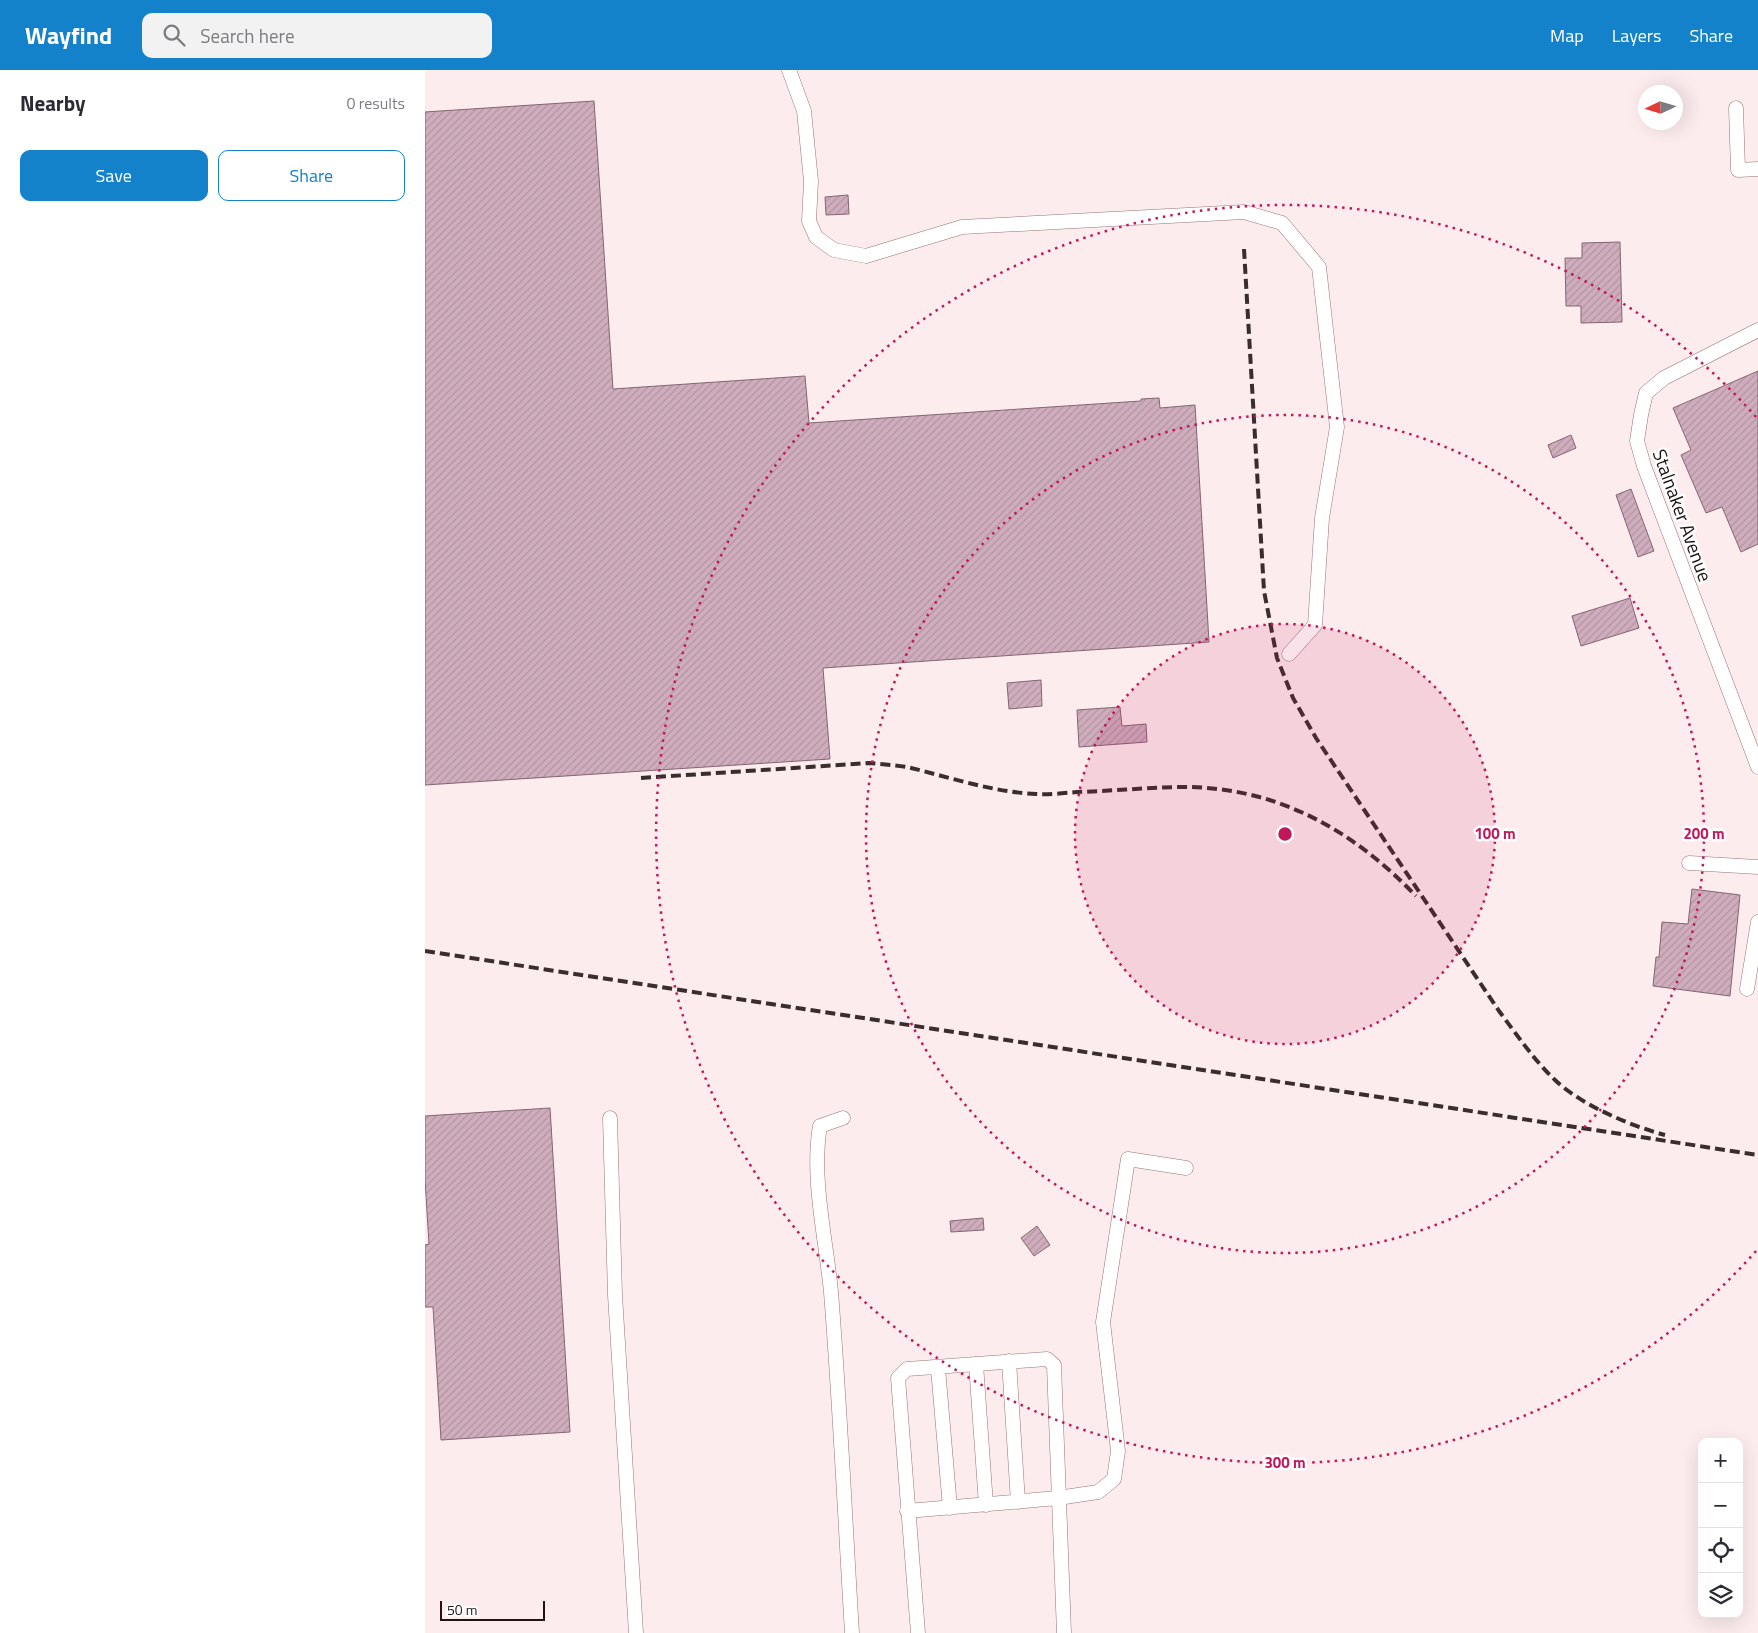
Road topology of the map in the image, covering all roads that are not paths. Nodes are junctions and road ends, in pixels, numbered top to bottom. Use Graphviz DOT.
graph roads {
  1 [pos="789,70"];
  2 [pos="1735,108"];
  3 [pos="1758,169"];
  4 [pos="1758,330"];
  5 [pos="1289,654"];
  6 [pos="1758,767"];
  7 [pos="1689,863"];
  8 [pos="1758,867"];
  9 [pos="1758,922"];
  10 [pos="1747,989"];
  11 [pos="610,1118"];
  12 [pos="843,1118"];
  13 [pos="1186,1168"];
  14 [pos="1009,1361"];
  15 [pos="976,1364"];
  16 [pos="938,1368"];
  17 [pos="1058,1498"];
  18 [pos="1018,1502"];
  19 [pos="986,1505"];
  20 [pos="950,1508"];
  21 [pos="907,1511"];
  22 [pos="636,1633"];
  23 [pos="852,1633"];
  24 [pos="918,1633"];
  25 [pos="1064,1633"];
  1 -- 5 [label="street"];
  2 -- 3 [label="street"];
  4 -- 6 [label="street, Stalnaker Avenue"];
  7 -- 8 [label="street"];
  9 -- 10 [label="street"];
  11 -- 22 [label="street"];
  12 -- 23 [label="street"];
  13 -- 17 [label="street"];
  14 -- 15 [label="street"];
  14 -- 17 [label="street"];
  14 -- 18 [label="street"];
  15 -- 16 [label="street"];
  15 -- 19 [label="street"];
  16 -- 20 [label="street"];
  16 -- 21 [label="street"];
  17 -- 18 [label="street"];
  17 -- 25 [label="street"];
  18 -- 19 [label="street"];
  19 -- 20 [label="street"];
  20 -- 21 [label="street"];
  21 -- 24 [label="street"];
}
